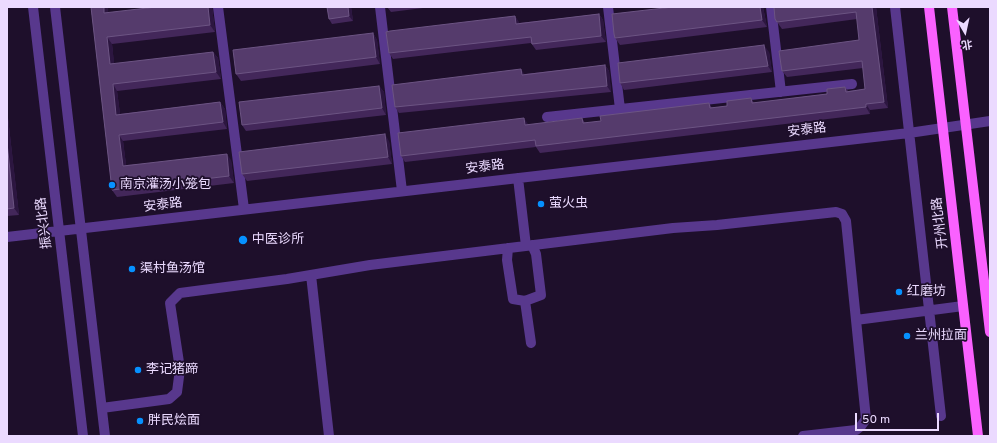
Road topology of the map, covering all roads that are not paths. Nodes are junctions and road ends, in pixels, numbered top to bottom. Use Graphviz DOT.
graph roads {
  1 [pos="33,7"];
  2 [pos="55,7"];
  3 [pos="218,7"];
  4 [pos="380,7"];
  5 [pos="608,7"];
  6 [pos="771,7"];
  7 [pos="895,7"];
  8 [pos="929,7"];
  9 [pos="952,7"];
  10 [pos="852,84"];
  11 [pos="780,92"];
  12 [pos="620,109"];
  13 [pos="547,118"];
  14 [pos="990,121"];
  15 [pos="965,125"];
  16 [pos="943,129"];
  17 [pos="909,133"];
  18 [pos="518,178"];
  19 [pos="402,191"];
  20 [pos="244,209"];
  21 [pos="81,228"];
  22 [pos="59,230"];
  23 [pos="7,236"];
  24 [pos="529,246"];
  25 [pos="508,248"];
  26 [pos="311,274"];
  27 [pos="526,301"];
  28 [pos="963,306"];
  29 [pos="930,311"];
  30 [pos="856,320"];
  31 [pos="990,332"];
  32 [pos="531,343"];
  33 [pos="102,408"];
  34 [pos="942,416"];
  35 [pos="83,436"];
  36 [pos="105,436"];
  37 [pos="329,436"];
  38 [pos="803,436"];
  39 [pos="978,436"];
  1 -- 22 [label="street, 振兴北路"];
  2 -- 21 [label="street"];
  3 -- 20 [label="street"];
  4 -- 19 [label="street"];
  5 -- 12 [label="street"];
  6 -- 11 [label="street"];
  7 -- 17 [label="street"];
  8 -- 16 [label="main road, 开州北路"];
  9 -- 15 [label="main road"];
  10 -- 11 [label="street"];
  11 -- 12 [label="street"];
  12 -- 13 [label="street"];
  14 -- 15 [label="street, 安泰路"];
  15 -- 16 [label="street, 安泰路"];
  15 -- 31 [label="main road"];
  16 -- 17 [label="street, 安泰路"];
  16 -- 28 [label="main road, 开州北路"];
  17 -- 18 [label="street, 安泰路"];
  17 -- 29 [label="street"];
  18 -- 19 [label="street, 安泰路"];
  18 -- 24 [label="street"];
  19 -- 20 [label="street, 安泰路"];
  20 -- 21 [label="street, 安泰路"];
  21 -- 22 [label="street, 安泰路"];
  21 -- 33 [label="street"];
  22 -- 23 [label="street, 安泰路"];
  22 -- 35 [label="street, 振兴北路"];
  24 -- 25 [label="street"];
  24 -- 27 [label="street"];
  24 -- 30 [label="street"];
  25 -- 26 [label="street"];
  25 -- 27 [label="street"];
  26 -- 33 [label="street"];
  26 -- 37 [label="street"];
  27 -- 32 [label="street"];
  28 -- 29 [label="street"];
  28 -- 39 [label="main road, 开州北路"];
  29 -- 30 [label="street"];
  29 -- 34 [label="street"];
  30 -- 38 [label="street"];
  33 -- 36 [label="street"];
}
